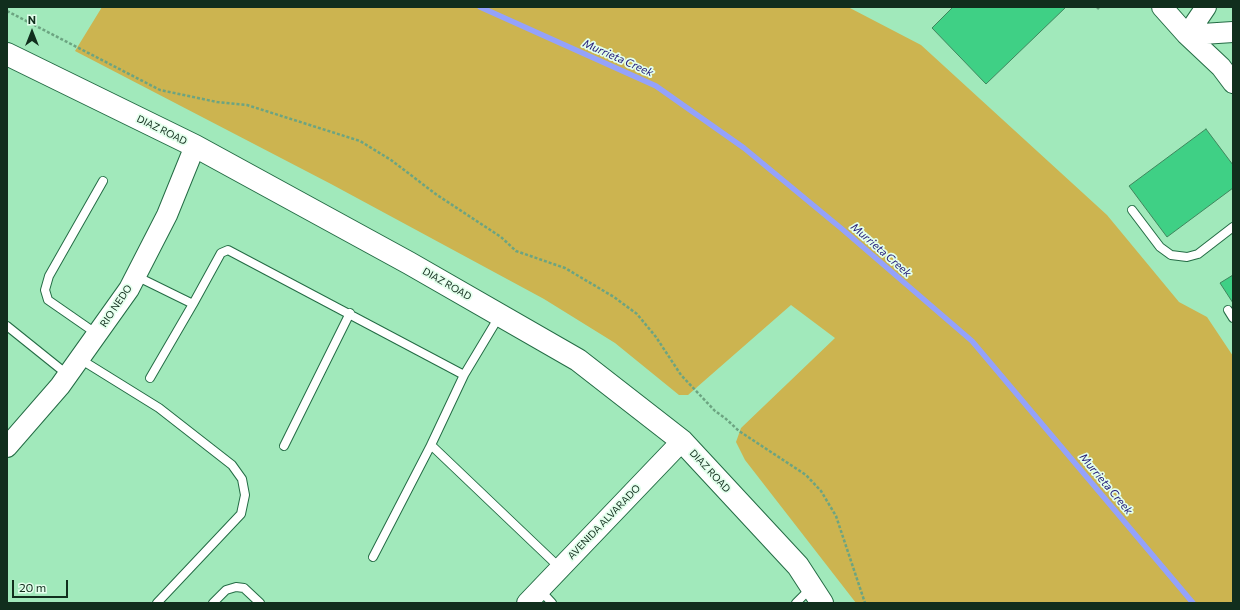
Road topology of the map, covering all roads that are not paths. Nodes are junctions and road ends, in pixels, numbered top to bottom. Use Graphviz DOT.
graph roads {
  1 [pos="1162,7"];
  2 [pos="1206,7"];
  3 [pos="1233,32"];
  4 [pos="1188,35"];
  5 [pos="7,54"];
  6 [pos="1230,74"];
  7 [pos="195,146"];
  8 [pos="103,182"];
  9 [pos="1132,210"];
  10 [pos="1233,227"];
  11 [pos="136,276"];
  12 [pos="193,304"];
  13 [pos="1228,310"];
  14 [pos="350,313"];
  15 [pos="500,315"];
  16 [pos="1233,318"];
  17 [pos="7,326"];
  18 [pos="97,334"];
  19 [pos="80,358"];
  20 [pos="68,375"];
  21 [pos="464,375"];
  22 [pos="150,378"];
  23 [pos="682,441"];
  24 [pos="284,446"];
  25 [pos="431,446"];
  26 [pos="7,447"];
  27 [pos="373,557"];
  28 [pos="560,568"];
  29 [pos="817,595"];
  30 [pos="540,599"];
  31 [pos="157,603"];
  32 [pos="213,603"];
  33 [pos="260,603"];
  34 [pos="796,603"];
  1 -- 4 [label="street"];
  2 -- 4 [label="street"];
  3 -- 4 [label="street"];
  4 -- 6 [label="street"];
  5 -- 7 [label="main road, DIAZ ROAD"];
  7 -- 11 [label="street, RIO NEDO"];
  7 -- 15 [label="main road, DIAZ ROAD"];
  8 -- 18 [label="lane"];
  9 -- 10 [label="lane"];
  11 -- 12 [label="lane"];
  11 -- 18 [label="street, RIO NEDO"];
  12 -- 14 [label="lane"];
  12 -- 22 [label="lane"];
  13 -- 16 [label="lane"];
  14 -- 21 [label="lane"];
  14 -- 24 [label="lane"];
  15 -- 21 [label="lane"];
  15 -- 23 [label="main road, DIAZ ROAD"];
  17 -- 20 [label="lane"];
  18 -- 19 [label="street, RIO NEDO"];
  19 -- 20 [label="street, RIO NEDO"];
  19 -- 31 [label="lane"];
  20 -- 26 [label="street, RIO NEDO"];
  21 -- 25 [label="lane"];
  23 -- 28 [label="street, AVENIDA ALVARADO"];
  23 -- 29 [label="main road, DIAZ ROAD"];
  25 -- 27 [label="lane"];
  25 -- 28 [label="lane"];
  28 -- 30 [label="street, AVENIDA ALVARADO"];
  29 -- 34 [label="lane"];
  32 -- 33 [label="lane"];
}
